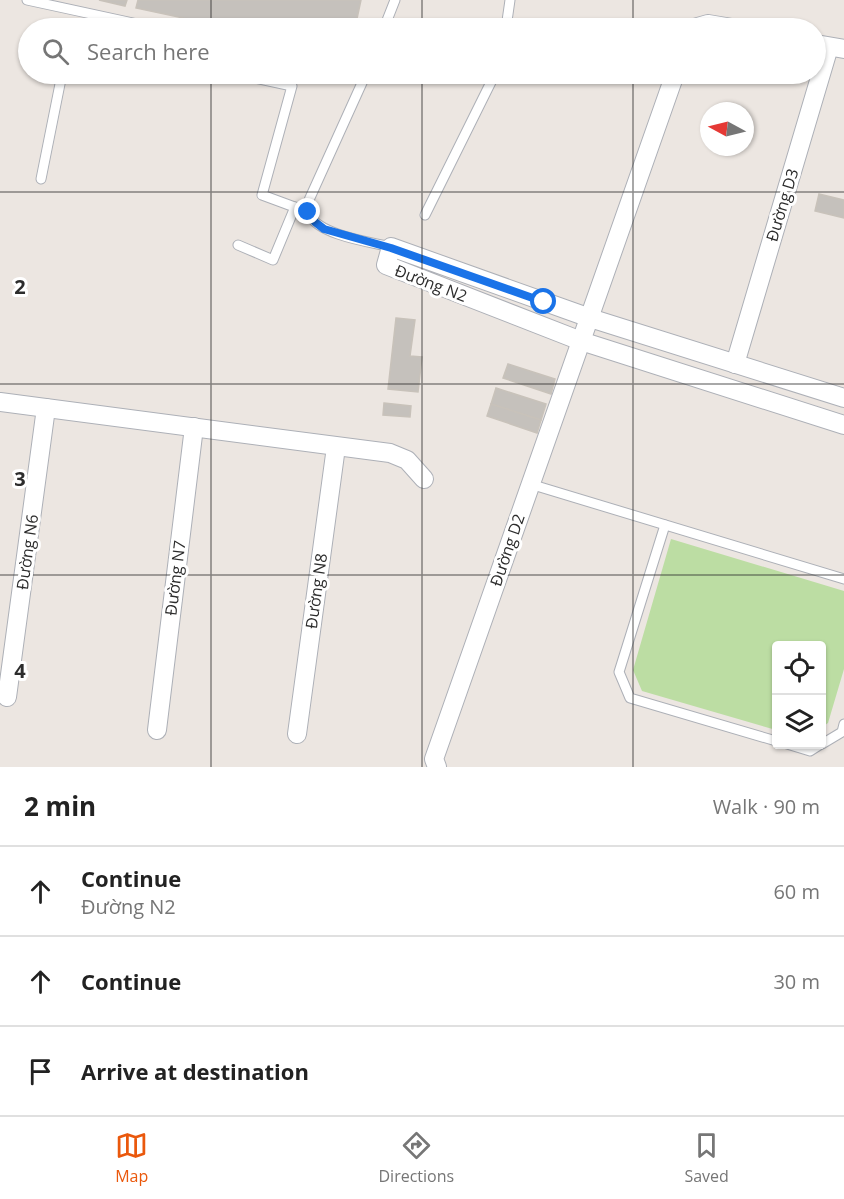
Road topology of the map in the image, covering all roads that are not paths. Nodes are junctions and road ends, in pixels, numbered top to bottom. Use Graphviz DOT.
graph roads {
  1 [pos="27,0"];
  2 [pos="395,0"];
  3 [pos="510,0"];
  4 [pos="110,18"];
  5 [pos="388,18"];
  6 [pos="507,18"];
  7 [pos="60,84"];
  8 [pos="282,84"];
  9 [pos="360,84"];
  10 [pos="490,84"];
  11 [pos="672,84"];
  12 [pos="819,84"];
  13 [pos="41,179"];
  14 [pos="295,207"];
  15 [pos="308,212"];
  16 [pos="425,216"];
  17 [pos="238,244"];
  18 [pos="391,248"];
  19 [pos="590,318"];
  20 [pos="581,341"];
  21 [pos="735,364"];
  22 [pos="844,398"];
  23 [pos="0,402"];
  24 [pos="46,408"];
  25 [pos="844,425"];
  26 [pos="194,427"];
  27 [pos="336,447"];
  28 [pos="424,479"];
  29 [pos="530,484"];
  30 [pos="665,525"];
  31 [pos="844,579"];
  32 [pos="7,697"];
  33 [pos="844,724"];
  34 [pos="157,730"];
  35 [pos="297,734"];
  36 [pos="772,740"];
  37 [pos="826,741"];
  38 [pos="436,763"];
  1 -- 4 [label="lane"];
  2 -- 5 [label="lane"];
  3 -- 6 [label="lane"];
  7 -- 13 [label="lane"];
  8 -- 14 [label="lane"];
  9 -- 15 [label="lane"];
  10 -- 16 [label="lane"];
  11 -- 19 [label="street, Đường D2"];
  12 -- 21 [label="street, Đường D3"];
  14 -- 15 [label="lane"];
  14 -- 17 [label="lane"];
  15 -- 18 [label="lane"];
  18 -- 19 [label="street, Đường N2"];
  18 -- 20 [label="street, Đường N2"];
  19 -- 20 [label="street, Đường D2"];
  19 -- 21 [label="street, Đường N2"];
  20 -- 25 [label="street, Đường N2"];
  20 -- 29 [label="street, Đường D2"];
  21 -- 22 [label="street, Đường N2"];
  23 -- 24 [label="street"];
  24 -- 26 [label="street"];
  24 -- 32 [label="street, Đường N6"];
  26 -- 27 [label="street"];
  26 -- 34 [label="street, Đường N7"];
  27 -- 28 [label="street"];
  27 -- 35 [label="street, Đường N8"];
  29 -- 30 [label="lane"];
  29 -- 38 [label="street, Đường D2"];
  30 -- 31 [label="lane"];
  30 -- 36 [label="lane"];
  33 -- 37 [label="lane"];
}
